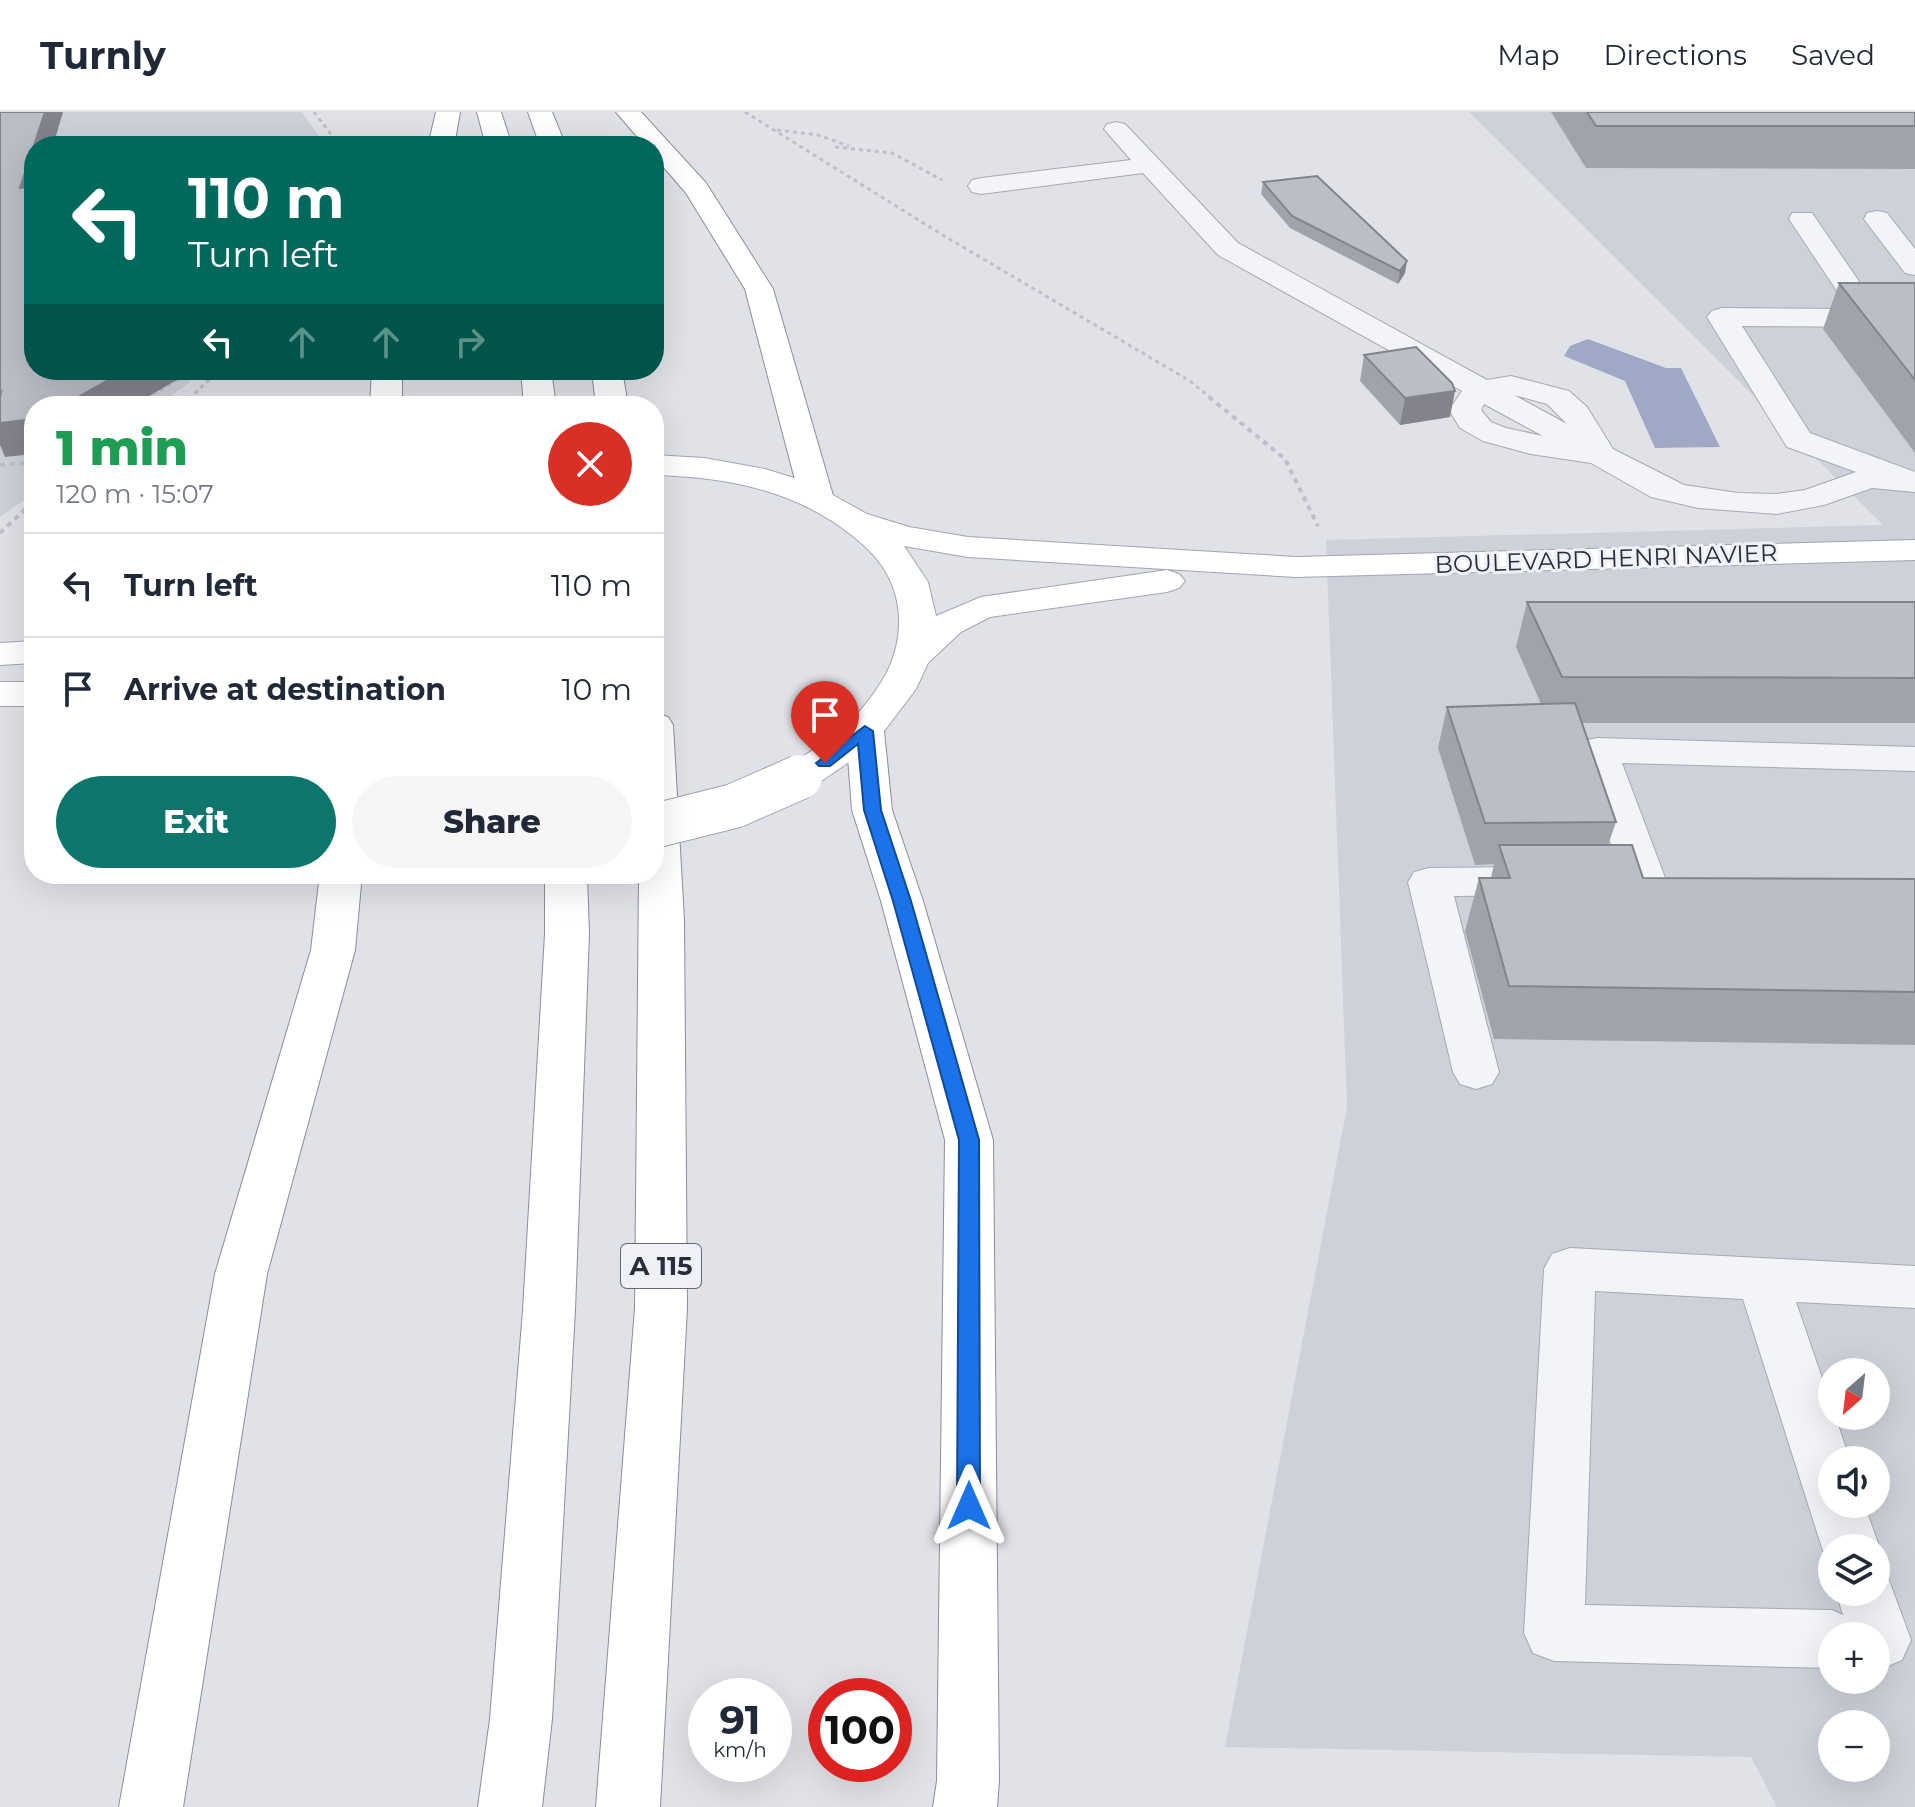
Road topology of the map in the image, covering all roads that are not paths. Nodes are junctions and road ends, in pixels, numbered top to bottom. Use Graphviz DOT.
graph roads {
  1 [pos="448,112"];
  2 [pos="489,112"];
  3 [pos="540,112"];
  4 [pos="628,112"];
  5 [pos="1116,129"];
  6 [pos="443,136"];
  7 [pos="496,136"];
  8 [pos="549,136"];
  9 [pos="650,136"];
  10 [pos="664,152"];
  11 [pos="1149,165"];
  12 [pos="981,186"];
  13 [pos="1802,219"];
  14 [pos="1877,219"];
  15 [pos="1915,267"];
  16 [pos="1870,318"];
  17 [pos="1915,318"];
  18 [pos="1484,390"];
  19 [pos="1600,455"];
  20 [pos="664,466"];
  21 [pos="1911,481"];
  22 [pos="817,499"];
  23 [pos="858,522"];
  24 [pos="1915,550"];
  25 [pos="1296,567"];
  26 [pos="24,653"];
  27 [pos="0,654"];
  28 [pos="915,655"];
  29 [pos="0,694"];
  30 [pos="24,694"];
  31 [pos="865,731"];
  32 [pos="1915,759"];
  33 [pos="664,824"];
  34 [pos="1646,883"];
  35 [pos="1691,883"];
  36 [pos="340,884"];
  37 [pos="566,884"];
  38 [pos="661,884"];
  39 [pos="1476,1072"];
  40 [pos="1762,1279"];
  41 [pos="1915,1287"];
  42 [pos="1818,1449"];
  43 [pos="1818,1631"];
  44 [pos="151,1807"];
  45 [pos="510,1807"];
  46 [pos="628,1807"];
  47 [pos="965,1807"];
  1 -- 6 [label="main road"];
  2 -- 7 [label="main road"];
  3 -- 8 [label="main road"];
  4 -- 9 [label="main road"];
  5 -- 11 [label="lane"];
  10 -- 22 [label="main road"];
  11 -- 12 [label="lane"];
  11 -- 18 [label="lane"];
  13 -- 16 [label="lane"];
  14 -- 15 [label="lane"];
  16 -- 17 [label="lane"];
  16 -- 21 [label="lane"];
  18 -- 19 [label="lane"];
  18 -- 19 [label="lane"];
  19 -- 21 [label="lane"];
  20 -- 22 [label="main road"];
  22 -- 23 [label="main road"];
  23 -- 25 [label="main road, BOULEVARD HENRI NAVIER"];
  23 -- 28 [label="main road"];
  24 -- 25 [label="main road, BOULEVARD HENRI NAVIER"];
  25 -- 28 [label="main road, BOULEVARD HENRI NAVIER"];
  26 -- 27 [label="main road"];
  28 -- 31 [label="main road"];
  29 -- 30 [label="main road"];
  31 -- 33 [label="main road, bridge"];
  31 -- 47 [label="main road"];
  32 -- 34 [label="lane"];
  34 -- 35 [label="lane"];
  34 -- 39 [label="lane"];
  36 -- 44 [label="main road"];
  37 -- 45 [label="main road"];
  38 -- 46 [label="main road, A 115"];
  40 -- 41 [label="lane"];
  40 -- 42 [label="lane"];
  40 -- 43 [label="lane"];
}
